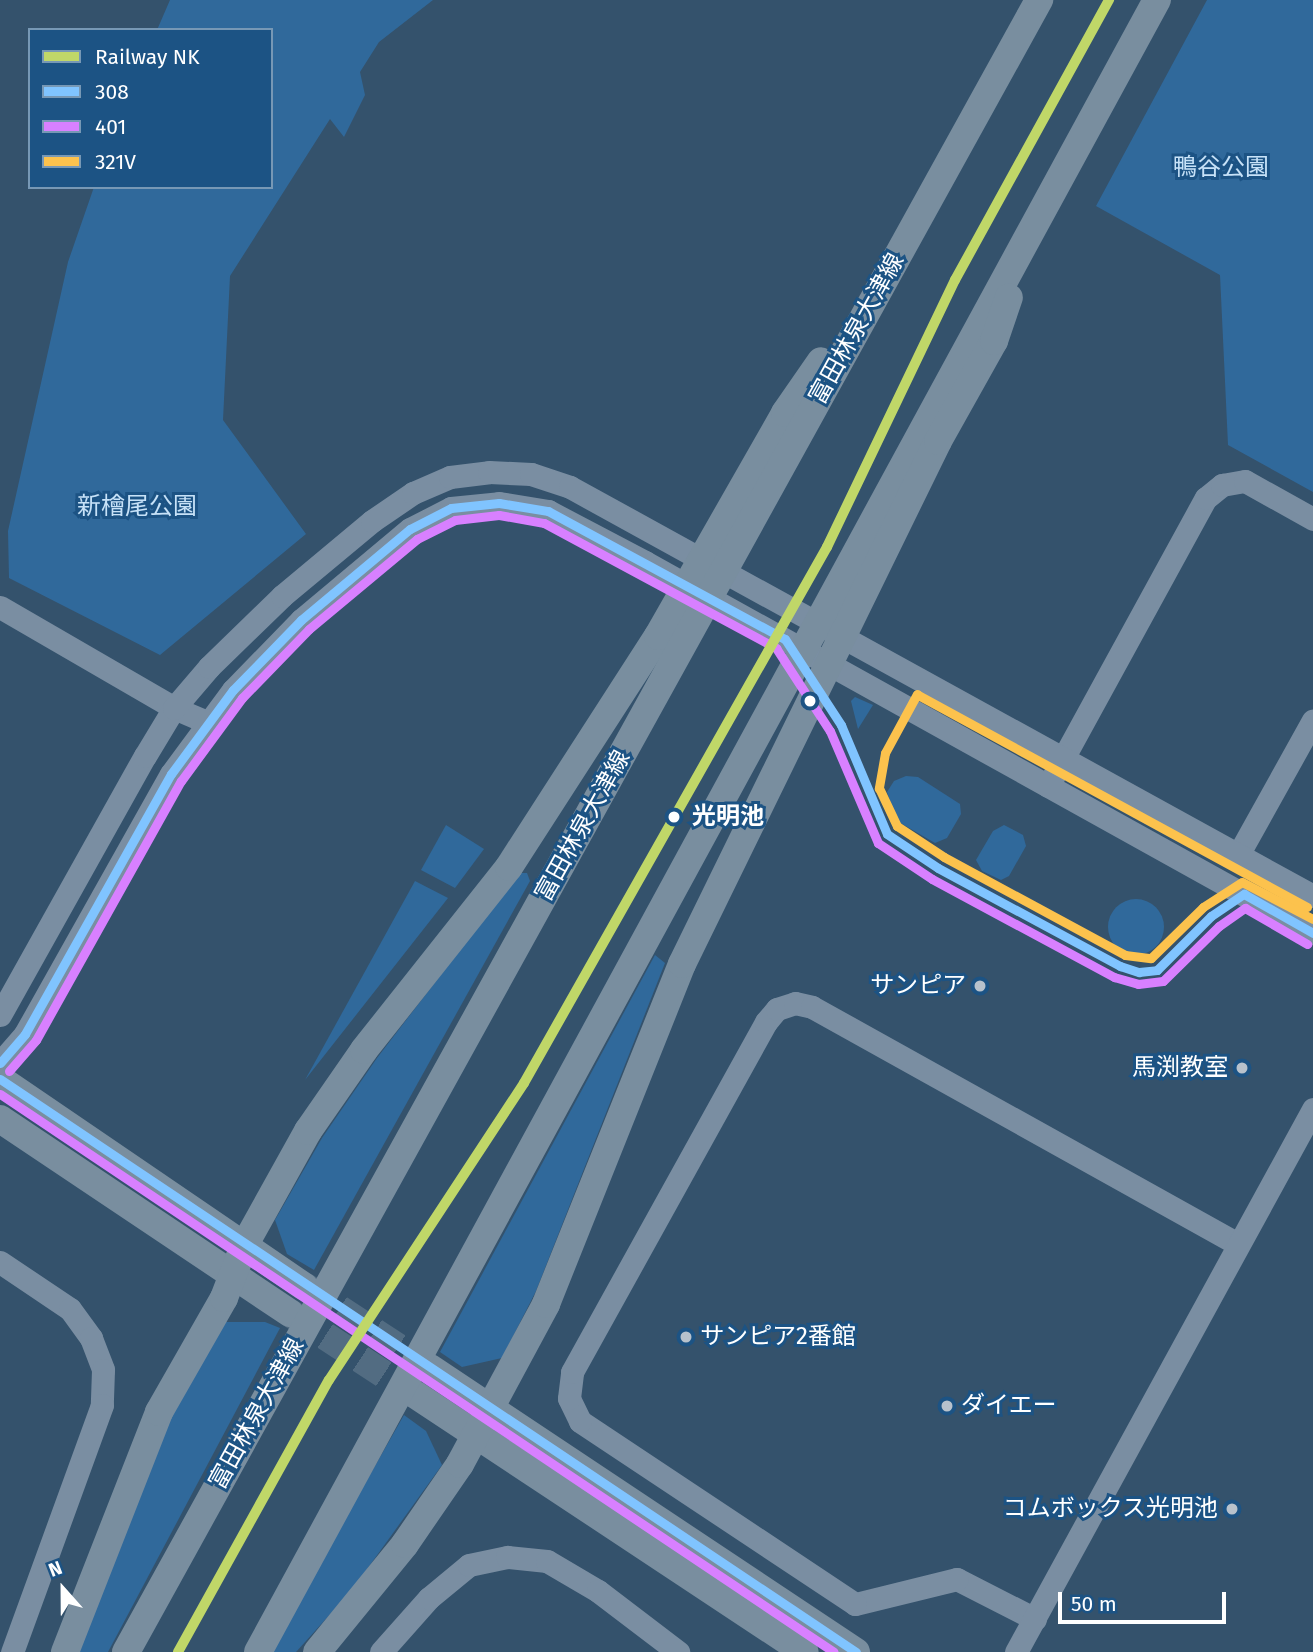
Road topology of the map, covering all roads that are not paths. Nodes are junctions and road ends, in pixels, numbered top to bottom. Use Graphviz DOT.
graph roads {
  1 [pos="1040,0"];
  2 [pos="1157,0"];
  3 [pos="1036,218"];
  4 [pos="1313,519"];
  5 [pos="729,537"];
  6 [pos="0,607"];
  7 [pos="174,708"];
  8 [pos="1313,720"];
  9 [pos="207,722"];
  10 [pos="1064,757"];
  11 [pos="1048,786"];
  12 [pos="1238,855"];
  13 [pos="1313,896"];
  14 [pos="1313,933"];
  15 [pos="0,1015"];
  16 [pos="0,1063"];
  17 [pos="0,1079"];
  18 [pos="1313,1109"];
  19 [pos="0,1119"];
  20 [pos="1238,1244"];
  21 [pos="244,1246"];
  22 [pos="0,1262"];
  23 [pos="234,1276"];
  24 [pos="304,1286"];
  25 [pos="290,1313"];
  26 [pos="430,1368"];
  27 [pos="416,1395"];
  28 [pos="491,1408"];
  29 [pos="476,1434"];
  30 [pos="1035,1619"];
  31 [pos="12,1652"];
  32 [pos="65,1652"];
  33 [pos="127,1652"];
  34 [pos="258,1652"];
  35 [pos="317,1652"];
  36 [pos="381,1652"];
  37 [pos="678,1652"];
  38 [pos="805,1652"];
  39 [pos="856,1652"];
  40 [pos="1016,1652"];
  1 -- 5 [label="main road, 富田林泉大津線"];
  2 -- 3 [label="main road"];
  3 -- 28 [label="main road"];
  3 -- 34 [label="main road"];
  4 -- 10 [label="street"];
  5 -- 21 [label="main road"];
  5 -- 33 [label="main road, 富田林泉大津線"];
  6 -- 7 [label="street"];
  7 -- 9 [label="street"];
  7 -- 10 [label="street"];
  7 -- 15 [label="street"];
  8 -- 12 [label="street"];
  9 -- 11 [label="street"];
  9 -- 16 [label="street"];
  10 -- 11 [label="street"];
  10 -- 12 [label="street"];
  11 -- 14 [label="street"];
  12 -- 13 [label="street"];
  17 -- 21 [label="main road"];
  18 -- 20 [label="street"];
  19 -- 23 [label="main road, 富田林泉大津線"];
  20 -- 30 [label="street"];
  20 -- 30 [label="street"];
  21 -- 23 [label="main road"];
  21 -- 24 [label="main road"];
  22 -- 31 [label="street"];
  23 -- 25 [label="main road, 富田林泉大津線"];
  23 -- 32 [label="main road"];
  26 -- 28 [label="main road"];
  27 -- 29 [label="main road"];
  28 -- 29 [label="main road"];
  28 -- 39 [label="main road"];
  29 -- 35 [label="main road"];
  29 -- 38 [label="main road"];
  30 -- 40 [label="street"];
  36 -- 37 [label="street"];
}
